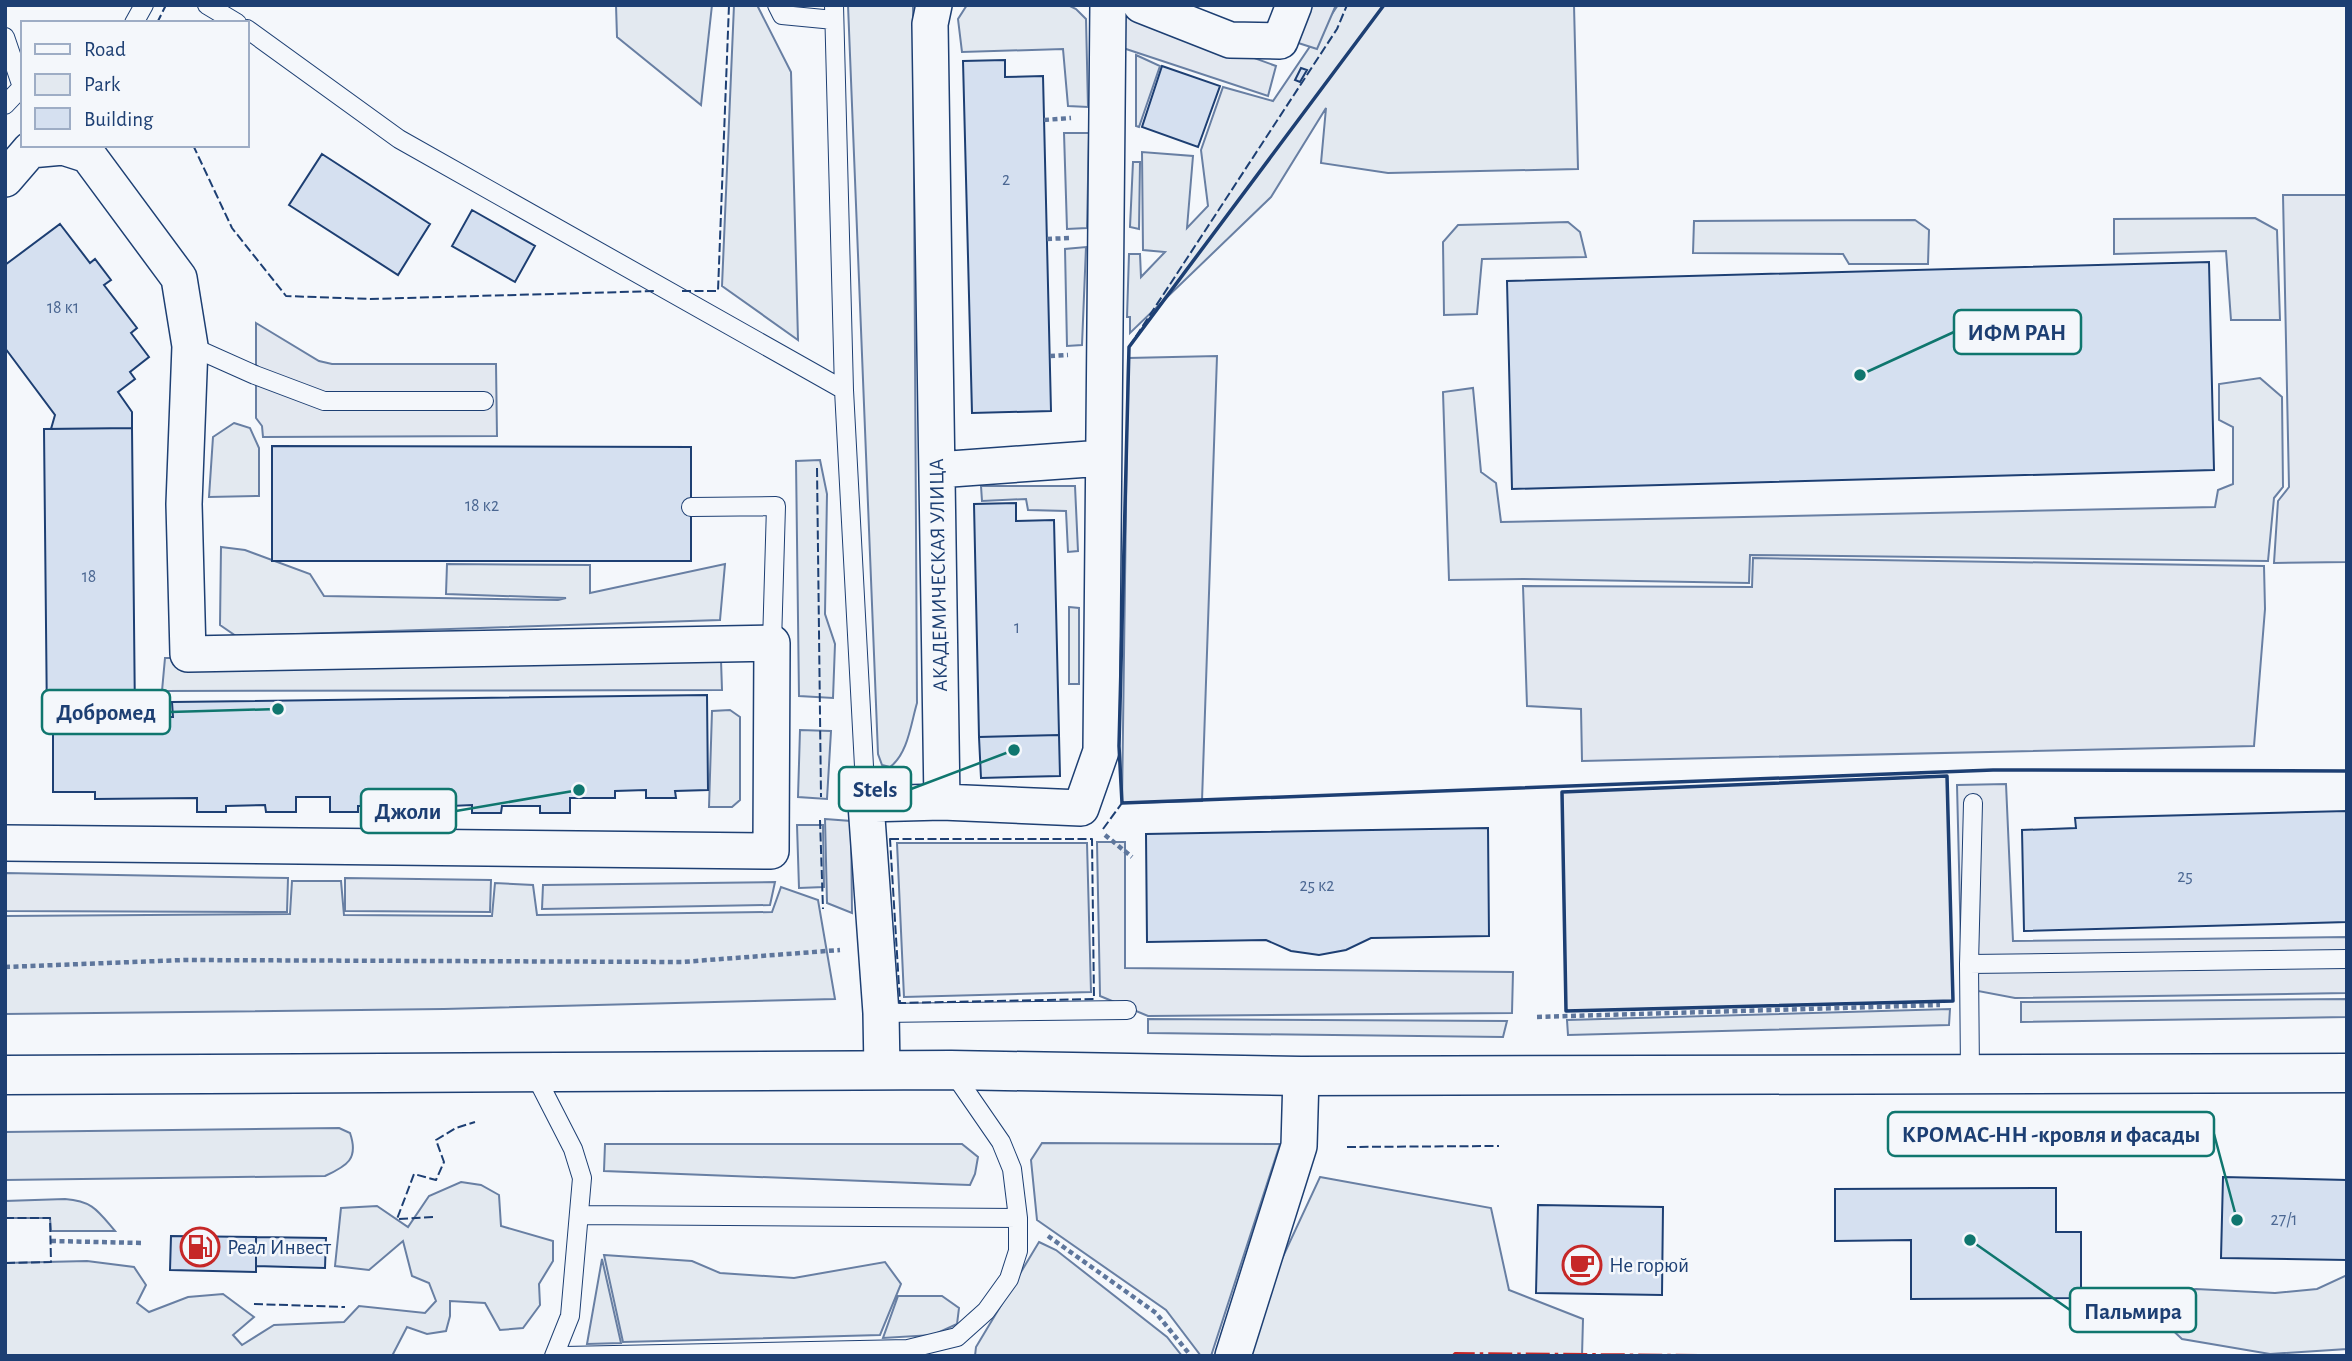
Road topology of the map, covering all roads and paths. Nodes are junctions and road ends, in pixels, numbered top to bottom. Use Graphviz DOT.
graph roads {
  1 [pos="144,5"];
  2 [pos="207,5"];
  3 [pos="777,5"];
  4 [pos="934,5"];
  5 [pos="1108,5"];
  6 [pos="1141,5"];
  7 [pos="1294,5"];
  8 [pos="834,13"];
  9 [pos="135,21"];
  10 [pos="234,21"];
  11 [pos="248,30"];
  12 [pos="5,37"];
  13 [pos="21,84"];
  14 [pos="21,88"];
  15 [pos="5,105"];
  16 [pos="1072,118"];
  17 [pos="1044,120"];
  18 [pos="55,147"];
  19 [pos="66,147"];
  20 [pos="5,179"];
  21 [pos="190,346"];
  22 [pos="844,390"];
  23 [pos="484,401"];
  24 [pos="1103,458"];
  25 [pos="937,470"];
  26 [pos="691,507"];
  27 [pos="772,643"];
  28 [pos="942,802"];
  29 [pos="1973,803"];
  30 [pos="866,804"];
  31 [pos="5,843"];
  32 [pos="876,948"];
  33 [pos="2347,959"];
  34 [pos="1969,964"];
  35 [pos="5,967"];
  36 [pos="1969,1004"];
  37 [pos="1127,1010"];
  38 [pos="881,1013"];
  39 [pos="1536,1017"];
  40 [pos="882,1070"];
  41 [pos="951,1070"];
  42 [pos="533,1071"];
  43 [pos="2347,1073"];
  44 [pos="1970,1074"];
  45 [pos="5,1075"];
  46 [pos="1301,1076"];
  47 [pos="580,1215"];
  48 [pos="1018,1225"];
  49 [pos="51,1241"];
  50 [pos="142,1243"];
  51 [pos="563,1355"];
  52 [pos="1191,1356"];
  53 [pos="1233,1356"];
  1 -- 9 [label="lane"];
  2 -- 10 [label="lane"];
  3 -- 8 [label="lane"];
  4 -- 25 [label="street, АКАДЕМИЧЕСКАЯ УЛИЦА"];
  5 -- 24 [label="street"];
  6 -- 7 [label="street"];
  8 -- 22 [label="lane"];
  11 -- 22 [label="lane"];
  12 -- 13 [label="lane"];
  14 -- 15 [label="lane"];
  16 -- 17 [label="path"];
  18 -- 20 [label="street"];
  19 -- 21 [label="street"];
  21 -- 23 [label="lane"];
  21 -- 27 [label="street"];
  22 -- 30 [label="lane"];
  24 -- 25 [label="street"];
  24 -- 28 [label="street"];
  25 -- 28 [label="street, АКАДЕМИЧЕСКАЯ УЛИЦА"];
  26 -- 27 [label="lane"];
  27 -- 31 [label="street"];
  28 -- 30 [label="street"];
  29 -- 34 [label="lane"];
  30 -- 32 [label="street"];
  32 -- 35 [label="path"];
  32 -- 38 [label="street"];
  33 -- 34 [label="lane"];
  34 -- 36 [label="lane"];
  36 -- 39 [label="path"];
  36 -- 44 [label="lane"];
  37 -- 38 [label="lane"];
  38 -- 40 [label="street"];
  40 -- 41 [label="main road"];
  40 -- 42 [label="main road"];
  41 -- 46 [label="main road"];
  41 -- 48 [label="lane"];
  42 -- 45 [label="main road"];
  42 -- 47 [label="lane"];
  43 -- 44 [label="main road"];
  44 -- 46 [label="main road"];
  46 -- 53 [label="street"];
  47 -- 48 [label="lane"];
  47 -- 51 [label="lane"];
  48 -- 51 [label="lane"];
  48 -- 52 [label="path"];
  49 -- 50 [label="path"];
}
